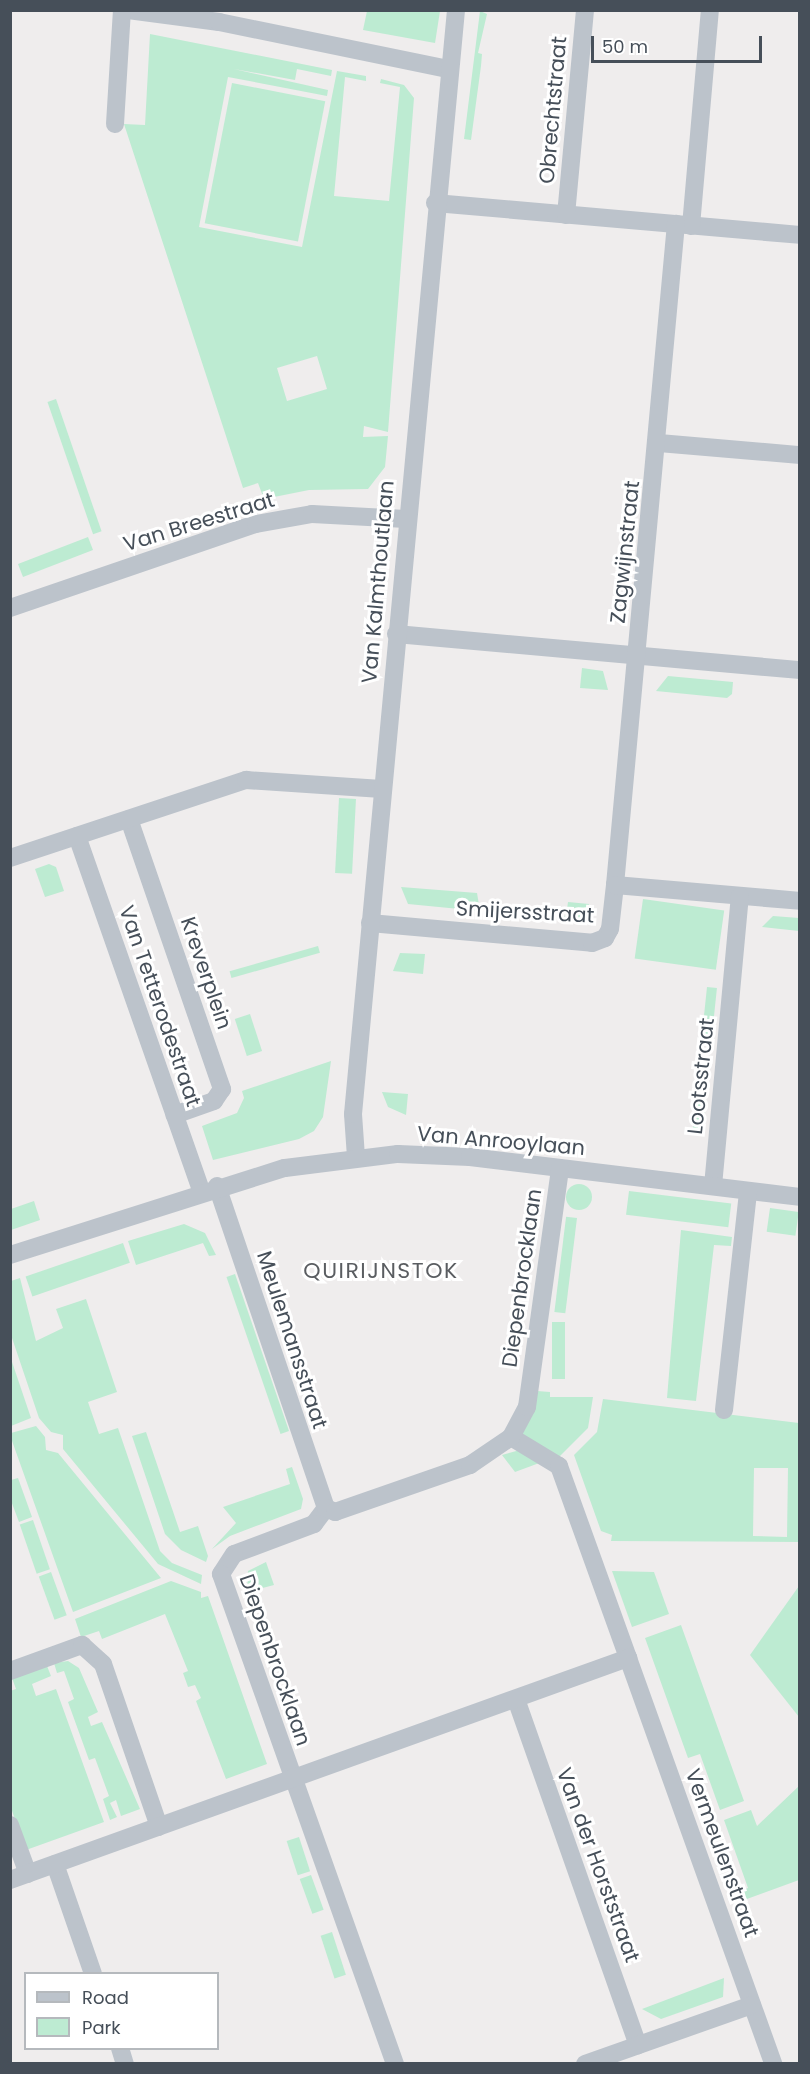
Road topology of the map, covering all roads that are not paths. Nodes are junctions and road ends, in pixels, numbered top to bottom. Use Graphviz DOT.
graph roads {
  1 [pos="122,10"];
  2 [pos="128,10"];
  3 [pos="456,10"];
  4 [pos="585,10"];
  5 [pos="710,10"];
  6 [pos="447,69"];
  7 [pos="115,124"];
  8 [pos="435,203"];
  9 [pos="566,215"];
  10 [pos="684,225"];
  11 [pos="800,235"];
  12 [pos="659,443"];
  13 [pos="800,455"];
  14 [pos="406,519"];
  15 [pos="10,608"];
  16 [pos="396,634"];
  17 [pos="638,656"];
  18 [pos="800,670"];
  19 [pos="382,789"];
  20 [pos="129,819"];
  21 [pos="77,836"];
  22 [pos="10,858"];
  23 [pos="615,885"];
  24 [pos="740,896"];
  25 [pos="800,901"];
  26 [pos="370,923"];
  27 [pos="174,1115"];
  28 [pos="356,1157"];
  29 [pos="560,1168"];
  30 [pos="713,1186"];
  31 [pos="209,1189"];
  32 [pos="748,1191"];
  33 [pos="800,1197"];
  34 [pos="10,1255"];
  35 [pos="724,1410"];
  36 [pos="511,1437"];
  37 [pos="326,1508"];
  38 [pos="628,1658"];
  39 [pos="10,1671"];
  40 [pos="516,1699"];
  41 [pos="293,1779"];
  42 [pos="10,1825"];
  43 [pos="159,1827"];
  44 [pos="55,1864"];
  45 [pos="19,1877"];
  46 [pos="92,1972"];
  47 [pos="752,2005"];
  48 [pos="638,2045"];
  49 [pos="395,2064"];
  50 [pos="585,2064"];
  51 [pos="773,2064"];
  1 -- 7 [label="street"];
  2 -- 6 [label="street"];
  3 -- 6 [label="street, Van Kalmthoutlaan"];
  4 -- 9 [label="street, Obrechtstraat"];
  5 -- 10 [label="street"];
  6 -- 8 [label="street, Van Kalmthoutlaan"];
  8 -- 9 [label="street, Obrechtstraat"];
  8 -- 14 [label="street, Van Kalmthoutlaan"];
  9 -- 10 [label="street, Obrechtstraat"];
  10 -- 11 [label="street, Obrechtstraat"];
  10 -- 12 [label="street, Zagwijnstraat"];
  12 -- 13 [label="street"];
  12 -- 17 [label="street, Zagwijnstraat"];
  14 -- 15 [label="street, Van Breestraat"];
  14 -- 16 [label="street, Van Kalmthoutlaan"];
  16 -- 17 [label="street"];
  16 -- 19 [label="street, Van Kalmthoutlaan"];
  17 -- 18 [label="street"];
  17 -- 23 [label="street, Zagwijnstraat"];
  19 -- 20 [label="street"];
  19 -- 26 [label="street, Van Kalmthoutlaan"];
  20 -- 21 [label="street"];
  20 -- 27 [label="street, Kreverplein"];
  21 -- 22 [label="street"];
  21 -- 27 [label="street, Van Tetterodestraat"];
  23 -- 24 [label="street, Smijersstraat"];
  23 -- 26 [label="street, Smijersstraat"];
  24 -- 25 [label="street, Smijersstraat"];
  24 -- 30 [label="street, Lootsstraat"];
  26 -- 28 [label="street, Van Kalmthoutlaan"];
  27 -- 31 [label="street, Van Tetterodestraat"];
  28 -- 29 [label="street, Van Anrooylaan"];
  28 -- 31 [label="street, Van Anrooylaan"];
  29 -- 30 [label="street, Van Anrooylaan"];
  29 -- 36 [label="street, Diepenbrocklaan"];
  30 -- 32 [label="street, Van Anrooylaan"];
  31 -- 34 [label="street, Van Anrooylaan"];
  31 -- 37 [label="street, Meulemansstraat"];
  32 -- 33 [label="street, Van Anrooylaan"];
  32 -- 35 [label="street"];
  36 -- 37 [label="street, Diepenbrocklaan"];
  36 -- 38 [label="street, Vermeulenstraat"];
  37 -- 41 [label="street, Diepenbrocklaan"];
  38 -- 40 [label="street"];
  38 -- 47 [label="street, Vermeulenstraat"];
  39 -- 43 [label="street"];
  40 -- 41 [label="street"];
  40 -- 48 [label="street, Van der Horststraat"];
  41 -- 43 [label="street"];
  41 -- 49 [label="street, Diepenbrocklaan"];
  42 -- 45 [label="street"];
  43 -- 44 [label="street"];
  44 -- 45 [label="street"];
  44 -- 46 [label="street"];
  47 -- 48 [label="street"];
  47 -- 51 [label="street, Vermeulenstraat"];
  48 -- 50 [label="street"];
}
